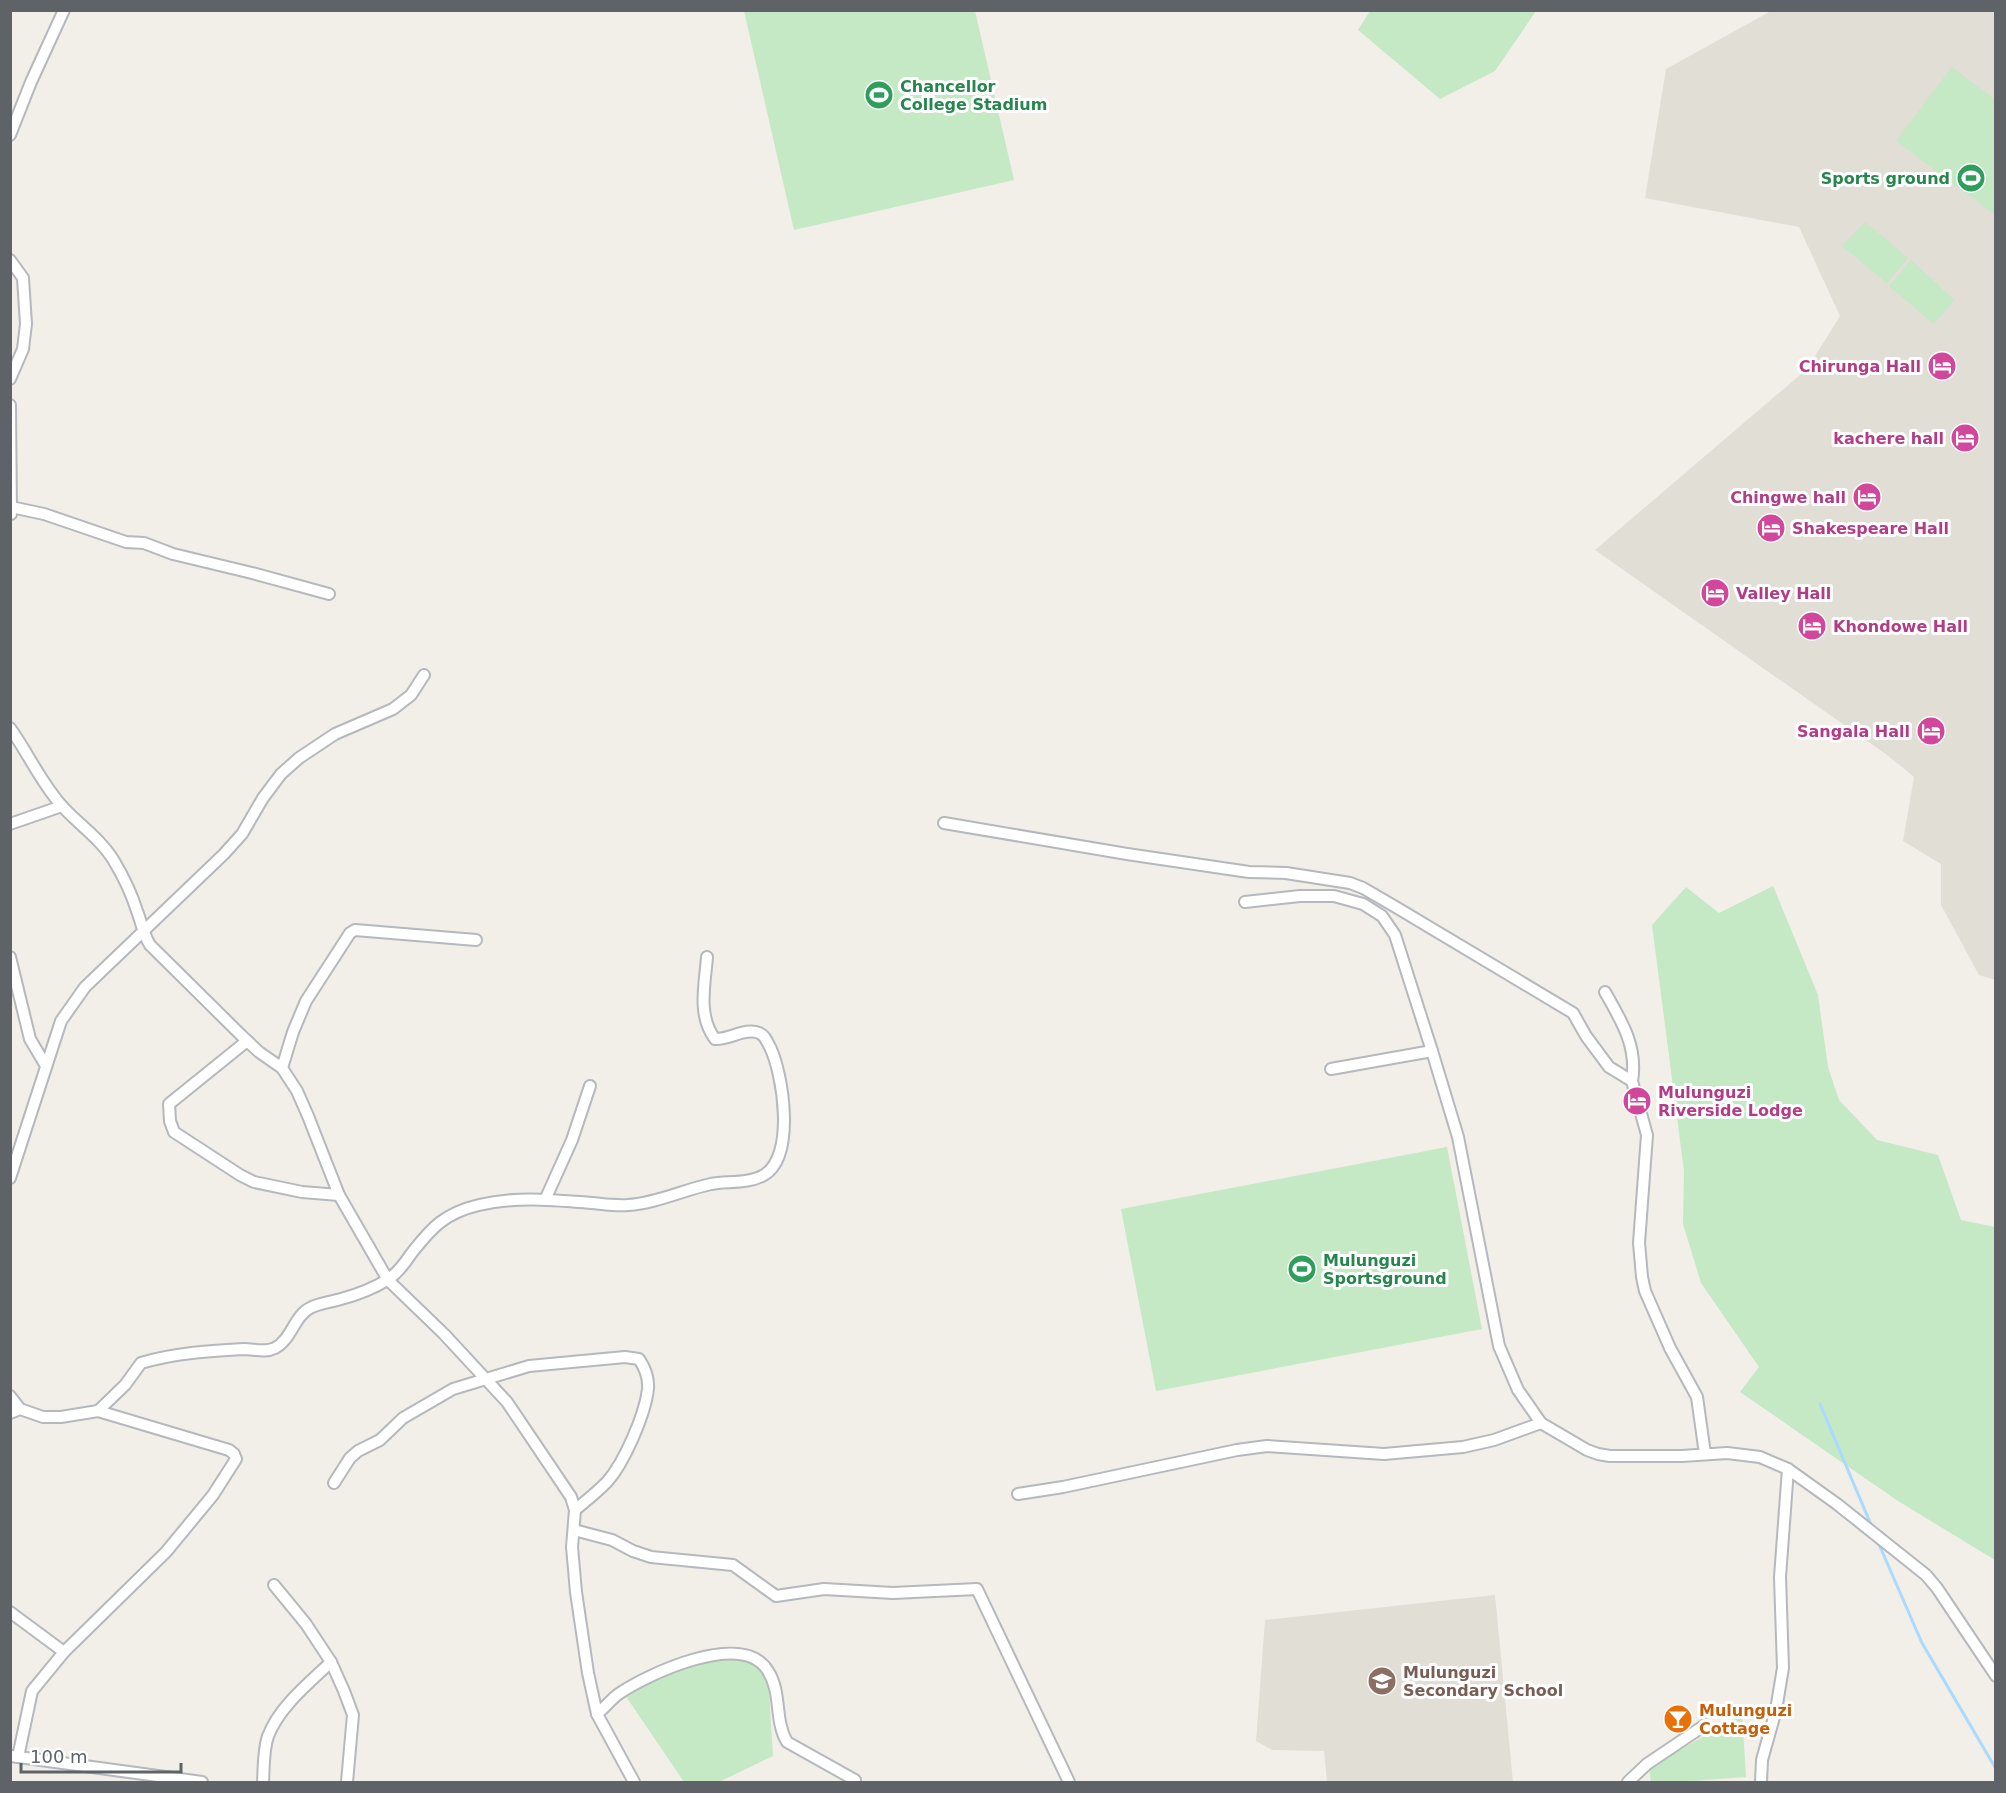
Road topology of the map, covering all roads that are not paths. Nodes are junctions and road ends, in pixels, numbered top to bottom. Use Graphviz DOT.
graph roads {
  1 [pos="64,10"];
  2 [pos="10,135"];
  3 [pos="10,260"];
  4 [pos="10,379"];
  5 [pos="10,405"];
  6 [pos="11,507"];
  7 [pos="10,514"];
  8 [pos="329,594"];
  9 [pos="424,675"];
  10 [pos="10,728"];
  11 [pos="62,806"];
  12 [pos="944,823"];
  13 [pos="10,824"];
  14 [pos="1245,902"];
  15 [pos="143,933"];
  16 [pos="476,940"];
  17 [pos="10,957"];
  18 [pos="707,957"];
  19 [pos="1605,992"];
  20 [pos="247,1041"];
  21 [pos="1432,1051"];
  22 [pos="46,1066"];
  23 [pos="282,1068"];
  24 [pos="1331,1069"];
  25 [pos="1632,1081"];
  26 [pos="590,1086"];
  27 [pos="10,1178"];
  28 [pos="339,1195"];
  29 [pos="545,1200"];
  30 [pos="388,1280"];
  31 [pos="486,1377"];
  32 [pos="10,1396"];
  33 [pos="15,1411"];
  34 [pos="98,1411"];
  35 [pos="1541,1423"];
  36 [pos="1705,1454"];
  37 [pos="1788,1469"];
  38 [pos="334,1484"];
  39 [pos="1018,1494"];
  40 [pos="575,1510"];
  41 [pos="574,1530"];
  42 [pos="274,1586"];
  43 [pos="10,1612"];
  44 [pos="64,1652"];
  45 [pos="331,1662"];
  46 [pos="1995,1676"];
  47 [pos="597,1714"];
  48 [pos="1705,1725"];
  49 [pos="14,1756"];
  50 [pos="855,1780"];
  51 [pos="202,1782"];
  52 [pos="263,1782"];
  53 [pos="347,1782"];
  54 [pos="634,1782"];
  55 [pos="1069,1782"];
  56 [pos="1628,1782"];
  57 [pos="1761,1782"];
  1 -- 2 [label="street"];
  3 -- 4 [label="street"];
  5 -- 6 [label="street"];
  6 -- 7 [label="street"];
  6 -- 8 [label="street"];
  9 -- 15 [label="street"];
  10 -- 11 [label="street"];
  11 -- 13 [label="street"];
  11 -- 15 [label="street"];
  12 -- 25 [label="street"];
  14 -- 21 [label="street"];
  15 -- 20 [label="street"];
  15 -- 22 [label="street"];
  16 -- 23 [label="street"];
  17 -- 22 [label="street"];
  18 -- 29 [label="street"];
  19 -- 25 [label="street"];
  20 -- 23 [label="street"];
  20 -- 28 [label="street"];
  21 -- 24 [label="street"];
  21 -- 35 [label="street"];
  22 -- 27 [label="street"];
  23 -- 28 [label="street"];
  25 -- 36 [label="street"];
  26 -- 29 [label="street"];
  28 -- 30 [label="street"];
  29 -- 30 [label="street"];
  30 -- 31 [label="street"];
  30 -- 34 [label="street"];
  31 -- 38 [label="street"];
  31 -- 40 [label="street"];
  31 -- 40 [label="street"];
  32 -- 33 [label="street"];
  33 -- 34 [label="street"];
  34 -- 44 [label="street"];
  35 -- 36 [label="street"];
  35 -- 39 [label="street"];
  36 -- 37 [label="street"];
  37 -- 46 [label="street"];
  37 -- 57 [label="street"];
  40 -- 41 [label="street"];
  41 -- 47 [label="street"];
  41 -- 55 [label="street"];
  42 -- 45 [label="street"];
  43 -- 44 [label="street"];
  44 -- 49 [label="street"];
  45 -- 52 [label="street"];
  45 -- 53 [label="street"];
  47 -- 50 [label="street"];
  47 -- 54 [label="street"];
  48 -- 56 [label="street"];
  49 -- 51 [label="street"];
}
